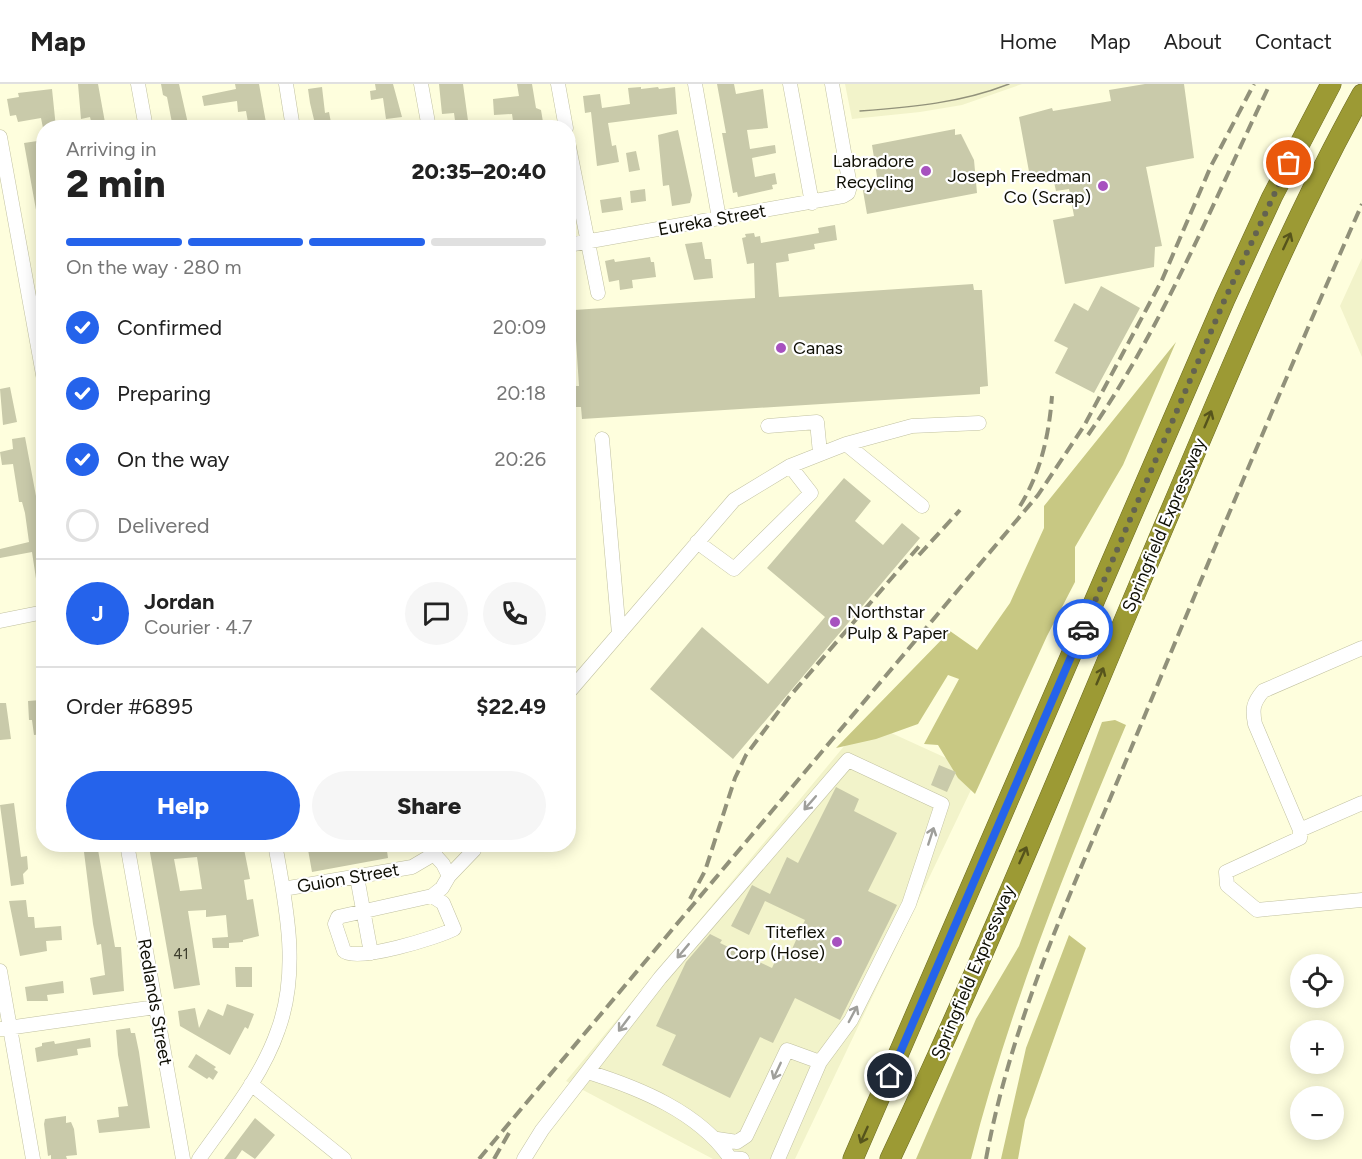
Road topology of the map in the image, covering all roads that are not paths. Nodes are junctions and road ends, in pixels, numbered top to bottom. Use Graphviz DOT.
graph roads {
  1 [pos="138,84"];
  2 [pos="285,84"];
  3 [pos="421,84"];
  4 [pos="558,84"];
  5 [pos="695,84"];
  6 [pos="790,84"];
  7 [pos="832,84"];
  8 [pos="1331,84"];
  9 [pos="1362,94"];
  10 [pos="145,120"];
  11 [pos="292,120"];
  12 [pos="428,120"];
  13 [pos="565,120"];
  14 [pos="0,137"];
  15 [pos="576,184"];
  16 [pos="812,203"];
  17 [pos="719,218"];
  18 [pos="587,242"];
  19 [pos="576,244"];
  20 [pos="598,293"];
  21 [pos="36,336"];
  22 [pos="979,423"];
  23 [pos="768,426"];
  24 [pos="602,439"];
  25 [pos="846,444"];
  26 [pos="820,453"];
  27 [pos="789,466"];
  28 [pos="922,506"];
  29 [pos="698,542"];
  30 [pos="36,614"];
  31 [pos="0,621"];
  32 [pos="619,634"];
  33 [pos="1362,648"];
  34 [pos="576,684"];
  35 [pos="1362,803"];
  36 [pos="1300,830"];
  37 [pos="128,852"];
  38 [pos="276,852"];
  39 [pos="432,852"];
  40 [pos="437,852"];
  41 [pos="472,852"];
  42 [pos="449,876"];
  43 [pos="357,877"];
  44 [pos="283,889"];
  45 [pos="432,896"];
  46 [pos="1362,900"];
  47 [pos="364,911"];
  48 [pos="371,953"];
  49 [pos="0,971"];
  50 [pos="156,1008"];
  51 [pos="5,1028"];
  52 [pos="820,1062"];
  53 [pos="588,1072"];
  54 [pos="251,1084"];
  55 [pos="717,1139"];
  56 [pos="33,1159"];
  57 [pos="183,1159"];
  58 [pos="199,1159"];
  59 [pos="344,1159"];
  60 [pos="524,1159"];
  61 [pos="734,1159"];
  62 [pos="778,1159"];
  63 [pos="853,1159"];
  64 [pos="890,1159"];
  1 -- 10 [label="street"];
  2 -- 11 [label="street"];
  3 -- 12 [label="street"];
  4 -- 13 [label="street"];
  5 -- 17 [label="street"];
  6 -- 16 [label="street"];
  7 -- 16 [label="street, Eureka Street"];
  8 -- 63 [label="highway, Springfield Expressway, one-way"];
  64 -- 9 [label="highway, Springfield Expressway, one-way"];
  14 -- 21 [label="street"];
  15 -- 18 [label="street"];
  16 -- 17 [label="street, Eureka Street"];
  17 -- 18 [label="street, Eureka Street"];
  18 -- 19 [label="street, Eureka Street"];
  18 -- 20 [label="street"];
  22 -- 25 [label="street"];
  23 -- 26 [label="street"];
  24 -- 32 [label="street"];
  25 -- 26 [label="street"];
  25 -- 28 [label="street"];
  26 -- 27 [label="street"];
  27 -- 29 [label="street"];
  27 -- 29 [label="street"];
  29 -- 32 [label="street"];
  30 -- 31 [label="street"];
  32 -- 34 [label="street"];
  33 -- 36 [label="street"];
  35 -- 36 [label="street"];
  36 -- 46 [label="street"];
  37 -- 50 [label="street, Redlands Street"];
  38 -- 44 [label="street"];
  39 -- 43 [label="street, Guion Street"];
  40 -- 42 [label="street"];
  41 -- 42 [label="street"];
  42 -- 45 [label="street"];
  43 -- 44 [label="street, Guion Street"];
  43 -- 47 [label="street"];
  44 -- 54 [label="street"];
  45 -- 47 [label="street"];
  45 -- 48 [label="street"];
  47 -- 48 [label="street"];
  47 -- 48 [label="street"];
  49 -- 51 [label="street"];
  50 -- 51 [label="street"];
  50 -- 57 [label="street, Redlands Street"];
  51 -- 56 [label="street"];
  52 -- 53 [label="street, one-way"];
  52 -- 55 [label="street, one-way"];
  52 -- 62 [label="street"];
  53 -- 55 [label="street"];
  53 -- 60 [label="street"];
  54 -- 58 [label="street"];
  54 -- 59 [label="street"];
  55 -- 61 [label="street"];
}
